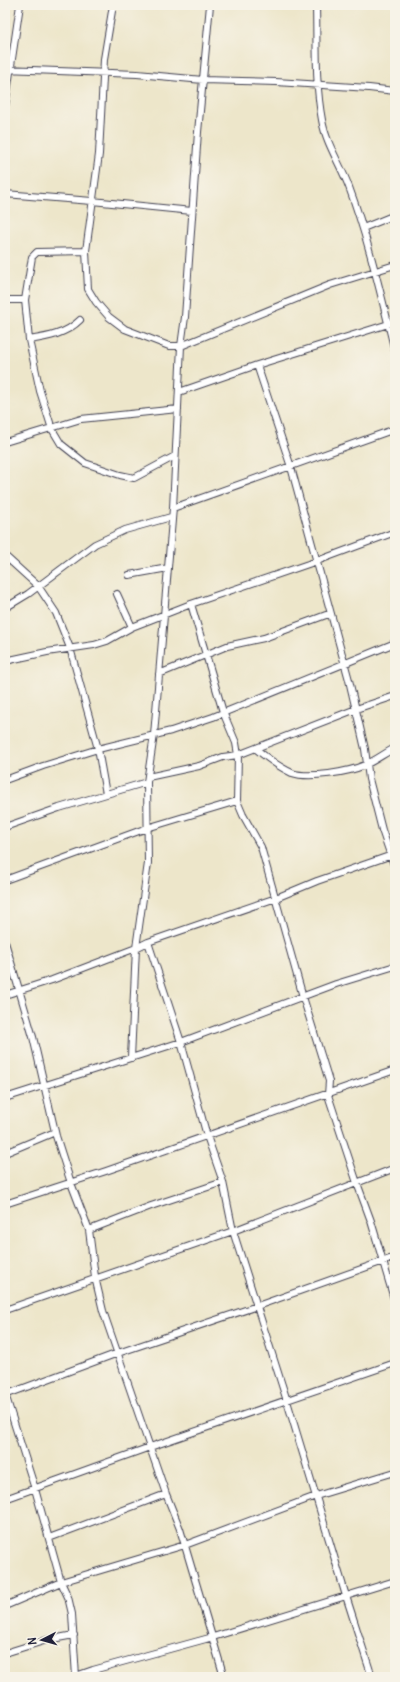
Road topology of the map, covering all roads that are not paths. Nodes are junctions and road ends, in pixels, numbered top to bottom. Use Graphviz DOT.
graph roads {
  1 [pos="20,5"];
  2 [pos="113,5"];
  3 [pos="210,5"];
  4 [pos="316,5"];
  5 [pos="8,69"];
  6 [pos="104,73"];
  7 [pos="203,80"];
  8 [pos="318,85"];
  9 [pos="395,91"];
  10 [pos="5,106"];
  11 [pos="5,194"];
  12 [pos="92,201"];
  13 [pos="192,211"];
  14 [pos="395,215"];
  15 [pos="363,228"];
  16 [pos="86,251"];
  17 [pos="395,265"];
  18 [pos="376,271"];
  19 [pos="5,300"];
  20 [pos="25,300"];
  21 [pos="80,320"];
  22 [pos="395,322"];
  23 [pos="388,325"];
  24 [pos="29,340"];
  25 [pos="181,346"];
  26 [pos="395,351"];
  27 [pos="257,365"];
  28 [pos="179,392"];
  29 [pos="178,409"];
  30 [pos="52,429"];
  31 [pos="395,429"];
  32 [pos="5,442"];
  33 [pos="175,456"];
  34 [pos="291,467"];
  35 [pos="173,508"];
  36 [pos="171,516"];
  37 [pos="395,532"];
  38 [pos="5,556"];
  39 [pos="317,561"];
  40 [pos="168,568"];
  41 [pos="129,575"];
  42 [pos="38,586"];
  43 [pos="116,594"];
  44 [pos="191,604"];
  45 [pos="5,608"];
  46 [pos="331,615"];
  47 [pos="164,616"];
  48 [pos="132,627"];
  49 [pos="395,643"];
  50 [pos="70,648"];
  51 [pos="206,654"];
  52 [pos="5,661"];
  53 [pos="343,663"];
  54 [pos="159,674"];
  55 [pos="395,696"];
  56 [pos="356,709"];
  57 [pos="224,712"];
  58 [pos="154,735"];
  59 [pos="395,748"];
  60 [pos="98,749"];
  61 [pos="256,749"];
  62 [pos="238,756"];
  63 [pos="366,764"];
  64 [pos="147,779"];
  65 [pos="5,780"];
  66 [pos="106,794"];
  67 [pos="237,801"];
  68 [pos="5,827"];
  69 [pos="147,828"];
  70 [pos="393,855"];
  71 [pos="395,868"];
  72 [pos="5,880"];
  73 [pos="276,898"];
  74 [pos="5,942"];
  75 [pos="148,942"];
  76 [pos="136,948"];
  77 [pos="395,966"];
  78 [pos="19,991"];
  79 [pos="5,995"];
  80 [pos="303,997"];
  81 [pos="181,1042"];
  82 [pos="131,1058"];
  83 [pos="395,1070"];
  84 [pos="44,1086"];
  85 [pos="328,1095"];
  86 [pos="5,1098"];
  87 [pos="55,1132"];
  88 [pos="207,1136"];
  89 [pos="5,1153"];
  90 [pos="395,1168"];
  91 [pos="223,1182"];
  92 [pos="71,1183"];
  93 [pos="357,1183"];
  94 [pos="5,1204"];
  95 [pos="89,1230"];
  96 [pos="233,1231"];
  97 [pos="395,1257"];
  98 [pos="384,1261"];
  99 [pos="96,1278"];
  100 [pos="395,1302"];
  101 [pos="256,1307"];
  102 [pos="5,1310"];
  103 [pos="118,1353"];
  104 [pos="395,1363"];
  105 [pos="5,1395"];
  106 [pos="287,1401"];
  107 [pos="150,1447"];
  108 [pos="395,1472"];
  109 [pos="35,1489"];
  110 [pos="166,1494"];
  111 [pos="316,1496"];
  112 [pos="5,1500"];
  113 [pos="49,1538"];
  114 [pos="185,1545"];
  115 [pos="395,1581"];
  116 [pos="61,1582"];
  117 [pos="346,1596"];
  118 [pos="5,1606"];
  119 [pos="74,1635"];
  120 [pos="213,1637"];
  121 [pos="5,1653"];
  122 [pos="75,1677"];
  123 [pos="224,1677"];
  124 [pos="372,1677"];
  1 -- 5 [label="street"];
  2 -- 6 [label="street"];
  3 -- 7 [label="street"];
  4 -- 8 [label="street"];
  5 -- 6 [label="street"];
  5 -- 10 [label="street"];
  6 -- 7 [label="street"];
  6 -- 12 [label="street"];
  7 -- 8 [label="street"];
  7 -- 13 [label="street"];
  8 -- 9 [label="street"];
  8 -- 15 [label="street"];
  11 -- 12 [label="street"];
  12 -- 13 [label="street"];
  12 -- 16 [label="street"];
  13 -- 25 [label="street"];
  14 -- 15 [label="street"];
  15 -- 18 [label="street"];
  16 -- 20 [label="street"];
  16 -- 25 [label="street"];
  17 -- 18 [label="street"];
  18 -- 23 [label="street"];
  18 -- 25 [label="street"];
  19 -- 20 [label="street"];
  20 -- 24 [label="street"];
  21 -- 24 [label="street"];
  22 -- 23 [label="street"];
  23 -- 26 [label="street"];
  23 -- 27 [label="street"];
  24 -- 30 [label="street"];
  25 -- 28 [label="street"];
  27 -- 28 [label="street"];
  27 -- 34 [label="street"];
  28 -- 29 [label="street"];
  29 -- 30 [label="street"];
  29 -- 33 [label="street"];
  30 -- 32 [label="street"];
  30 -- 33 [label="street"];
  31 -- 34 [label="street"];
  33 -- 35 [label="street"];
  34 -- 35 [label="street"];
  34 -- 39 [label="street"];
  35 -- 36 [label="street"];
  36 -- 40 [label="street"];
  36 -- 42 [label="street"];
  37 -- 39 [label="street"];
  38 -- 42 [label="street"];
  39 -- 44 [label="street"];
  39 -- 46 [label="street"];
  40 -- 41 [label="street"];
  40 -- 47 [label="street"];
  42 -- 45 [label="street"];
  42 -- 50 [label="street"];
  43 -- 48 [label="street"];
  44 -- 47 [label="street"];
  44 -- 51 [label="street"];
  46 -- 51 [label="street"];
  46 -- 53 [label="street"];
  47 -- 48 [label="street"];
  47 -- 54 [label="street"];
  48 -- 50 [label="street"];
  49 -- 53 [label="street"];
  50 -- 52 [label="street"];
  50 -- 60 [label="street"];
  51 -- 54 [label="street"];
  51 -- 57 [label="street"];
  53 -- 56 [label="street"];
  53 -- 57 [label="street"];
  54 -- 58 [label="street"];
  55 -- 56 [label="street"];
  56 -- 61 [label="street"];
  56 -- 63 [label="street"];
  57 -- 58 [label="street"];
  57 -- 62 [label="street"];
  58 -- 60 [label="street"];
  58 -- 64 [label="street"];
  59 -- 63 [label="street"];
  60 -- 65 [label="street"];
  60 -- 66 [label="street"];
  61 -- 62 [label="street"];
  61 -- 63 [label="street"];
  62 -- 64 [label="street"];
  62 -- 67 [label="street"];
  63 -- 70 [label="street"];
  64 -- 66 [label="street"];
  64 -- 69 [label="street"];
  66 -- 68 [label="street"];
  67 -- 69 [label="street"];
  67 -- 73 [label="street"];
  69 -- 72 [label="street"];
  69 -- 76 [label="street"];
  70 -- 71 [label="street"];
  70 -- 73 [label="street"];
  73 -- 75 [label="street"];
  73 -- 80 [label="street"];
  74 -- 78 [label="street"];
  75 -- 76 [label="street"];
  75 -- 81 [label="street"];
  76 -- 78 [label="street"];
  76 -- 82 [label="street"];
  77 -- 80 [label="street"];
  78 -- 79 [label="street"];
  78 -- 84 [label="street"];
  80 -- 81 [label="street"];
  80 -- 85 [label="street"];
  81 -- 82 [label="street"];
  81 -- 88 [label="street"];
  82 -- 84 [label="street"];
  83 -- 85 [label="street"];
  84 -- 86 [label="street"];
  84 -- 87 [label="street"];
  85 -- 88 [label="street"];
  85 -- 93 [label="street"];
  87 -- 89 [label="street"];
  87 -- 92 [label="street"];
  88 -- 91 [label="street"];
  88 -- 92 [label="street"];
  90 -- 93 [label="street"];
  91 -- 95 [label="street"];
  91 -- 96 [label="street"];
  92 -- 94 [label="street"];
  92 -- 95 [label="street"];
  93 -- 96 [label="street"];
  93 -- 98 [label="street"];
  95 -- 99 [label="street"];
  96 -- 99 [label="street"];
  96 -- 101 [label="street"];
  97 -- 98 [label="street"];
  98 -- 100 [label="street"];
  98 -- 101 [label="street"];
  99 -- 102 [label="street"];
  99 -- 103 [label="street"];
  101 -- 103 [label="street"];
  101 -- 106 [label="street"];
  103 -- 105 [label="street"];
  103 -- 107 [label="street"];
  104 -- 106 [label="street"];
  105 -- 109 [label="street"];
  106 -- 107 [label="street"];
  106 -- 111 [label="street"];
  107 -- 109 [label="street"];
  107 -- 110 [label="street"];
  108 -- 111 [label="street"];
  109 -- 112 [label="street"];
  109 -- 113 [label="street"];
  110 -- 113 [label="street"];
  110 -- 114 [label="street"];
  111 -- 114 [label="street"];
  111 -- 117 [label="street"];
  113 -- 116 [label="street"];
  114 -- 116 [label="street"];
  114 -- 120 [label="street"];
  115 -- 117 [label="street"];
  116 -- 118 [label="street"];
  116 -- 119 [label="street"];
  117 -- 120 [label="street"];
  117 -- 124 [label="street"];
  119 -- 121 [label="street"];
  119 -- 122 [label="street"];
  120 -- 122 [label="street"];
  120 -- 123 [label="street"];
}
